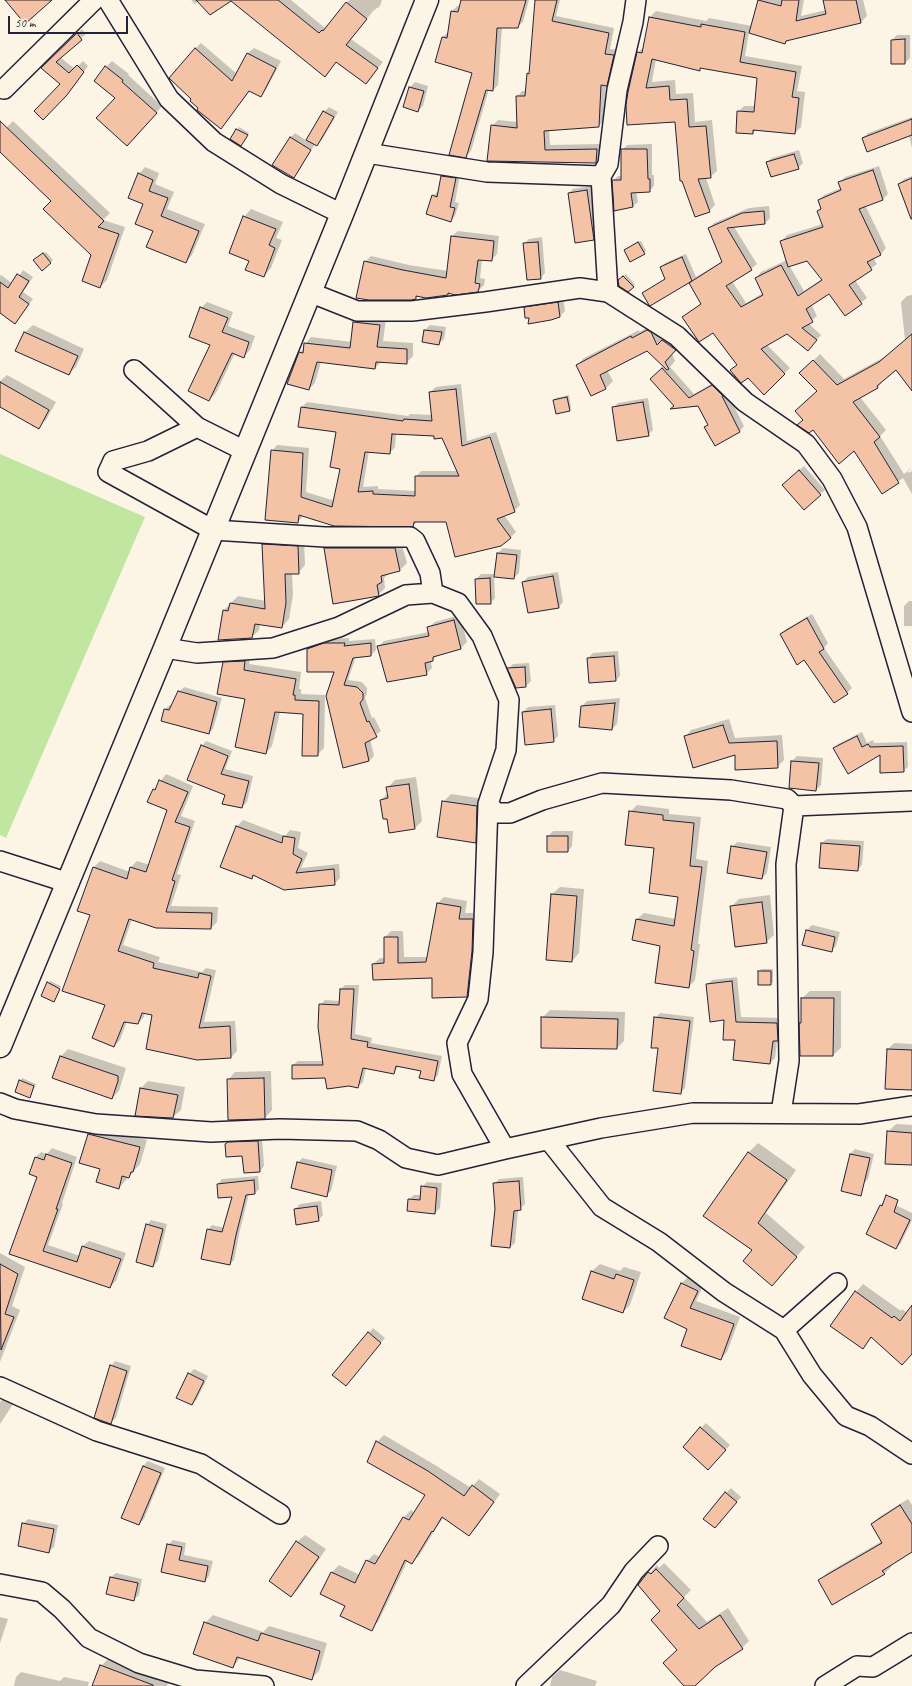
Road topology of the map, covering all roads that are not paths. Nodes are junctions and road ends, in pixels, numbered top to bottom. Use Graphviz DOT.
graph roads {
  1 [pos="94,0"];
  2 [pos="108,0"];
  3 [pos="428,0"];
  4 [pos="636,0"];
  5 [pos="4,89"];
  6 [pos="367,153"];
  7 [pos="601,176"];
  8 [pos="342,214"];
  9 [pos="309,292"];
  10 [pos="608,292"];
  11 [pos="134,370"];
  12 [pos="197,427"];
  13 [pos="245,451"];
  14 [pos="213,530"];
  15 [pos="433,593"];
  16 [pos="165,648"];
  17 [pos="912,712"];
  18 [pos="912,801"];
  19 [pos="488,804"];
  20 [pos="794,806"];
  21 [pos="0,861"];
  22 [pos="68,882"];
  23 [pos="0,1046"];
  24 [pos="0,1103"];
  25 [pos="912,1106"];
  26 [pos="781,1112"];
  27 [pos="549,1140"];
  28 [pos="505,1149"];
  29 [pos="837,1283"];
  30 [pos="784,1330"];
  31 [pos="0,1387"];
  32 [pos="912,1454"];
  33 [pos="280,1514"];
  34 [pos="658,1546"];
  35 [pos="0,1584"];
  36 [pos="912,1642"];
  37 [pos="264,1686"];
  38 [pos="526,1686"];
  39 [pos="825,1686"];
  1 -- 5 [label="street"];
  2 -- 8 [label="street"];
  3 -- 6 [label="main road"];
  4 -- 7 [label="street"];
  6 -- 7 [label="street"];
  6 -- 8 [label="main road"];
  7 -- 10 [label="street"];
  8 -- 9 [label="main road"];
  9 -- 10 [label="street"];
  9 -- 13 [label="main road"];
  10 -- 17 [label="street"];
  11 -- 12 [label="street"];
  12 -- 13 [label="street"];
  12 -- 14 [label="street"];
  13 -- 14 [label="main road"];
  14 -- 15 [label="street"];
  14 -- 16 [label="main road"];
  15 -- 16 [label="street"];
  15 -- 19 [label="street"];
  16 -- 22 [label="main road"];
  18 -- 20 [label="street"];
  19 -- 20 [label="street"];
  19 -- 28 [label="street"];
  20 -- 26 [label="street"];
  21 -- 22 [label="street"];
  22 -- 23 [label="main road"];
  24 -- 28 [label="street"];
  25 -- 26 [label="street"];
  26 -- 27 [label="street"];
  27 -- 28 [label="street"];
  27 -- 30 [label="street"];
  29 -- 30 [label="street"];
  30 -- 32 [label="street"];
  31 -- 33 [label="street"];
  34 -- 38 [label="street"];
  35 -- 37 [label="street"];
  36 -- 39 [label="street"];
}
